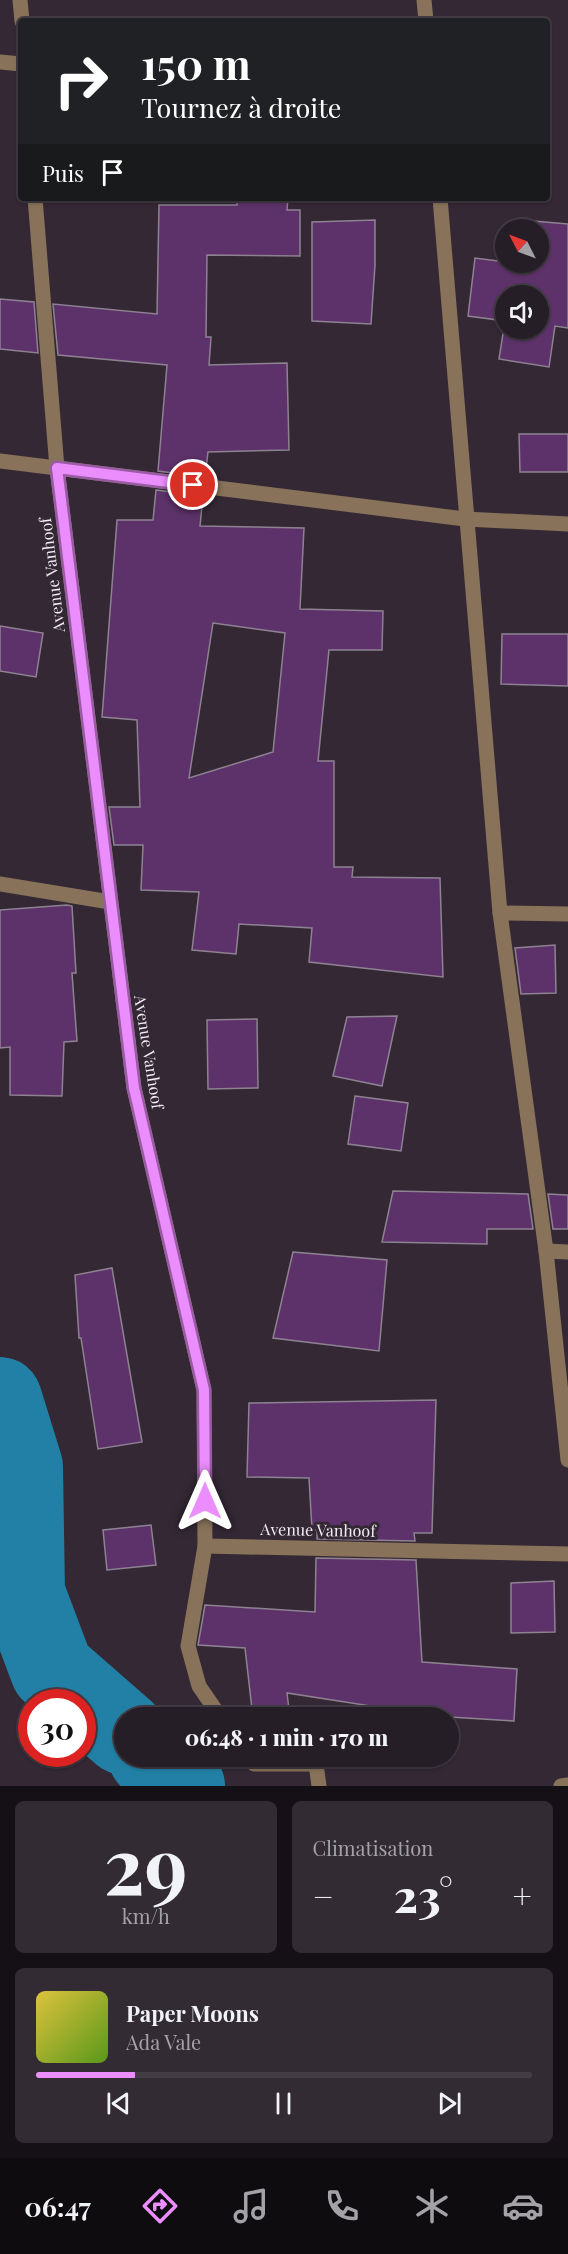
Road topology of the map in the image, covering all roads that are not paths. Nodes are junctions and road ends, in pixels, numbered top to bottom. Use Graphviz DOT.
graph roads {
  1 [pos="20,0"];
  2 [pos="424,0"];
  3 [pos="22,18"];
  4 [pos="426,18"];
  5 [pos="0,62"];
  6 [pos="18,64"];
  7 [pos="35,201"];
  8 [pos="440,201"];
  9 [pos="0,461"];
  10 [pos="57,468"];
  11 [pos="465,519"];
  12 [pos="568,524"];
  13 [pos="0,884"];
  14 [pos="110,902"];
  15 [pos="500,913"];
  16 [pos="568,914"];
  17 [pos="546,1251"];
  18 [pos="568,1252"];
  19 [pos="568,1460"];
  20 [pos="205,1546"];
  21 [pos="568,1554"];
  22 [pos="213,1707"];
  23 [pos="316,1767"];
  24 [pos="568,1785"];
  25 [pos="319,1786"];
  26 [pos="561,1786"];
  1 -- 3 [label="street"];
  2 -- 4 [label="street"];
  5 -- 6 [label="street"];
  7 -- 10 [label="street, Avenue Vanhoof"];
  8 -- 11 [label="street"];
  9 -- 10 [label="street"];
  10 -- 11 [label="street"];
  10 -- 14 [label="street, Avenue Vanhoof"];
  11 -- 12 [label="street"];
  11 -- 15 [label="street"];
  13 -- 14 [label="street"];
  14 -- 20 [label="street, Avenue Vanhoof"];
  15 -- 16 [label="street"];
  15 -- 17 [label="street"];
  17 -- 18 [label="street"];
  17 -- 19 [label="street"];
  20 -- 21 [label="street, Avenue Vanhoof"];
  20 -- 22 [label="street"];
  23 -- 25 [label="street"];
  24 -- 26 [label="street"];
}
